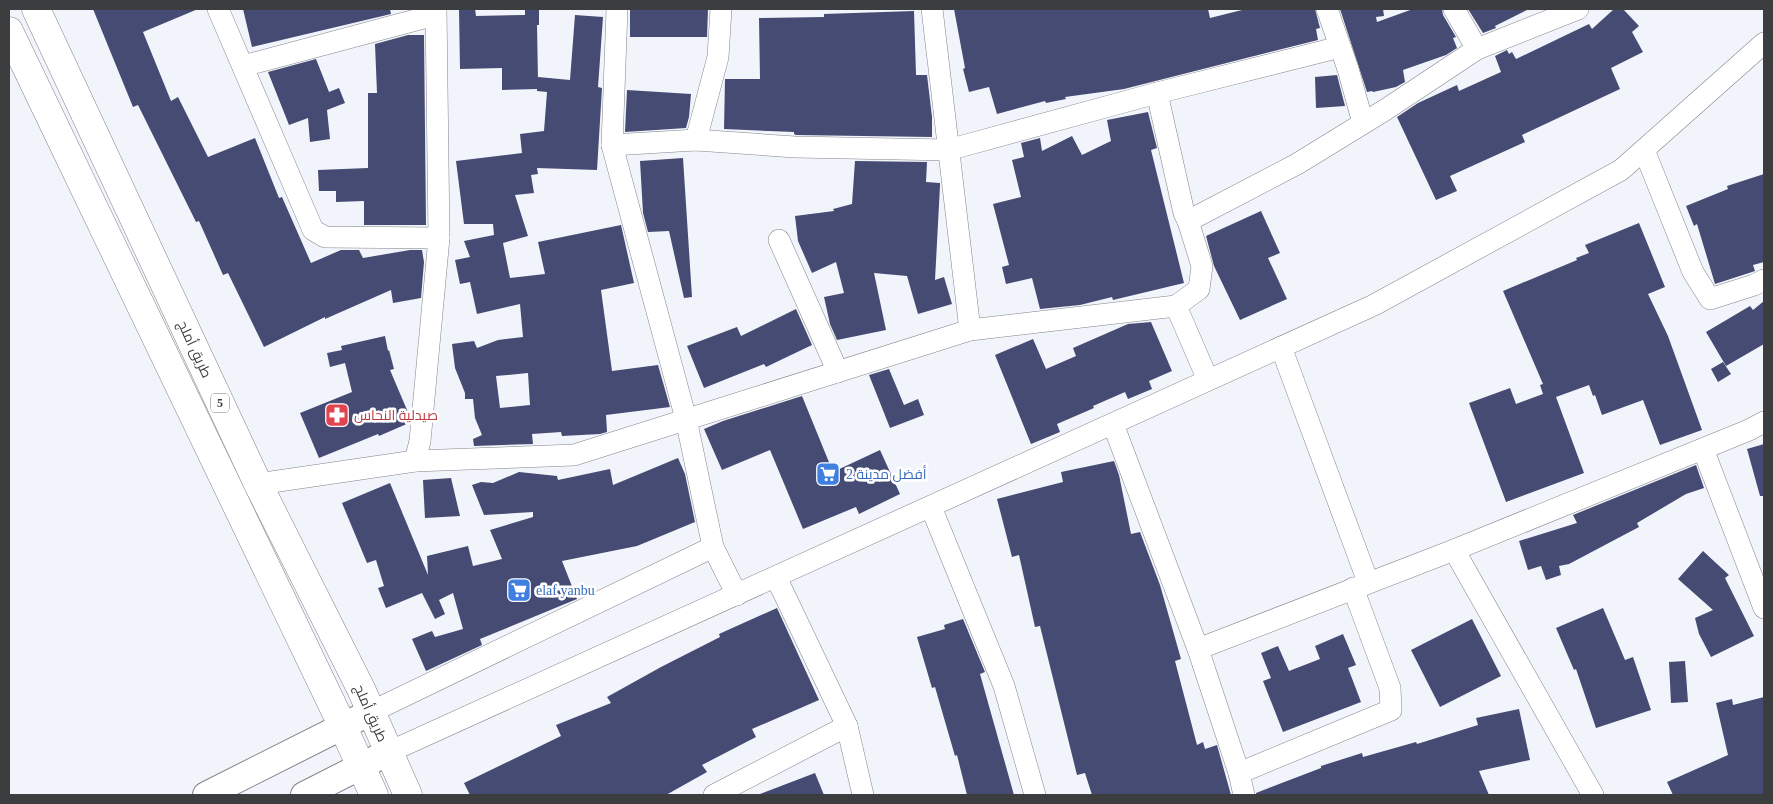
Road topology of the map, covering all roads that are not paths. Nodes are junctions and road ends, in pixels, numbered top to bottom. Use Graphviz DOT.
graph roads {
  1 [pos="36,9"];
  2 [pos="218,9"];
  3 [pos="616,9"];
  4 [pos="722,9"];
  5 [pos="932,9"];
  6 [pos="1327,9"];
  7 [pos="1454,9"];
  8 [pos="1578,9"];
  9 [pos="432,13"];
  10 [pos="9,31"];
  11 [pos="1764,44"];
  12 [pos="1340,48"];
  13 [pos="1477,49"];
  14 [pos="243,66"];
  15 [pos="1157,93"];
  16 [pos="1363,124"];
  17 [pos="696,140"];
  18 [pos="612,145"];
  19 [pos="948,150"];
  20 [pos="1644,150"];
  21 [pos="1188,221"];
  22 [pos="439,238"];
  23 [pos="779,240"];
  24 [pos="1764,280"];
  25 [pos="1176,306"];
  26 [pos="970,330"];
  27 [pos="1281,347"];
  28 [pos="838,372"];
  29 [pos="1208,380"];
  30 [pos="686,419"];
  31 [pos="1764,422"];
  32 [pos="1113,424"];
  33 [pos="1703,449"];
  34 [pos="415,461"];
  35 [pos="258,484"];
  36 [pos="931,506"];
  37 [pos="713,547"];
  38 [pos="1454,550"];
  39 [pos="776,577"];
  40 [pos="1361,585"];
  41 [pos="737,595"];
  42 [pos="1764,608"];
  43 [pos="1198,649"];
  44 [pos="372,712"];
  45 [pos="847,726"];
  46 [pos="343,727"];
  47 [pos="389,752"];
  48 [pos="361,766"];
  49 [pos="1239,773"];
  50 [pos="206,795"];
  51 [pos="304,795"];
  52 [pos="374,795"];
  53 [pos="408,795"];
  54 [pos="714,795"];
  55 [pos="863,795"];
  56 [pos="1035,795"];
  57 [pos="1244,795"];
  58 [pos="1593,795"];
  1 -- 35 [label="highway, طريق أملج / 5"];
  2 -- 14 [label="street"];
  3 -- 18 [label="street"];
  4 -- 17 [label="street"];
  5 -- 19 [label="street"];
  6 -- 12 [label="street"];
  7 -- 13 [label="street"];
  8 -- 13 [label="street"];
  9 -- 14 [label="street"];
  9 -- 22 [label="street"];
  10 -- 46 [label="highway, 5"];
  11 -- 20 [label="street"];
  12 -- 15 [label="street"];
  12 -- 16 [label="street"];
  13 -- 16 [label="street"];
  14 -- 22 [label="street"];
  15 -- 19 [label="street"];
  15 -- 21 [label="street"];
  16 -- 21 [label="street"];
  17 -- 18 [label="street"];
  17 -- 19 [label="street"];
  18 -- 30 [label="street"];
  19 -- 26 [label="street"];
  20 -- 24 [label="street"];
  20 -- 27 [label="street"];
  21 -- 25 [label="street"];
  22 -- 34 [label="street"];
  23 -- 28 [label="street"];
  25 -- 26 [label="street"];
  25 -- 29 [label="street"];
  26 -- 28 [label="street"];
  27 -- 29 [label="street"];
  27 -- 40 [label="street"];
  28 -- 30 [label="street"];
  29 -- 32 [label="street"];
  30 -- 34 [label="street"];
  30 -- 37 [label="street"];
  31 -- 33 [label="street"];
  32 -- 36 [label="street"];
  32 -- 43 [label="street"];
  33 -- 38 [label="street"];
  33 -- 42 [label="street"];
  34 -- 35 [label="street"];
  35 -- 44 [label="highway, طريق أملج / 5"];
  36 -- 39 [label="street"];
  36 -- 56 [label="street"];
  37 -- 41 [label="street"];
  37 -- 44 [label="street"];
  38 -- 40 [label="street"];
  38 -- 58 [label="street"];
  39 -- 41 [label="street"];
  39 -- 45 [label="street"];
  40 -- 43 [label="street"];
  40 -- 49 [label="street"];
  41 -- 47 [label="street"];
  43 -- 49 [label="street"];
  44 -- 46 [label="street"];
  44 -- 47 [label="highway, طريق أملج / 5"];
  45 -- 54 [label="street"];
  45 -- 55 [label="street"];
  46 -- 48 [label="highway, 5"];
  46 -- 50 [label="street"];
  47 -- 48 [label="street"];
  47 -- 53 [label="highway, طريق أملج / 5"];
  48 -- 51 [label="street"];
  48 -- 52 [label="highway, 5"];
  49 -- 57 [label="street"];
}
